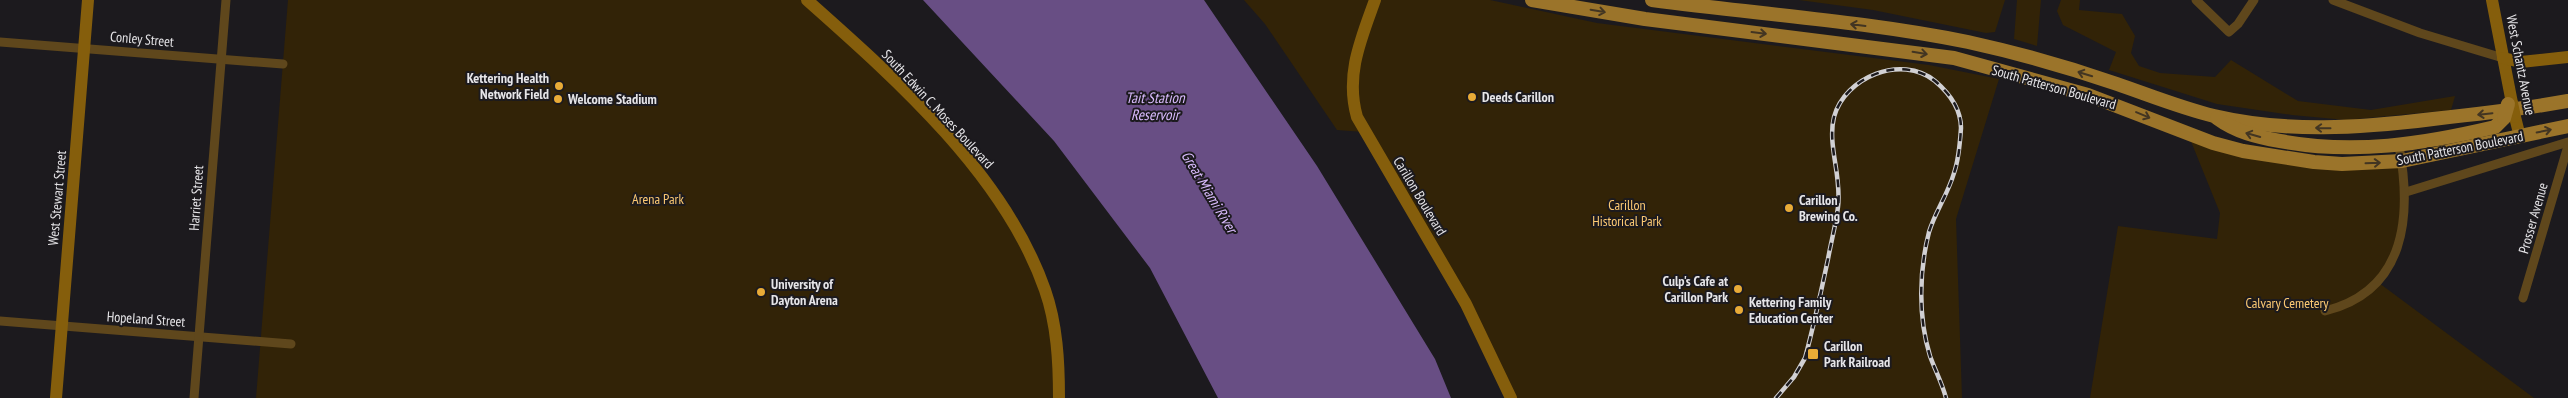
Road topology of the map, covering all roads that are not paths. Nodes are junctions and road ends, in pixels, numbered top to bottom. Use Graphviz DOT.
graph roads {
  1 [pos="88,0"];
  2 [pos="226,0"];
  3 [pos="807,0"];
  4 [pos="1375,0"];
  5 [pos="1532,0"];
  6 [pos="1652,0"];
  7 [pos="2196,0"];
  8 [pos="2254,0"];
  9 [pos="2333,0"];
  10 [pos="2492,0"];
  11 [pos="0,42"];
  12 [pos="84,48"];
  13 [pos="2568,56"];
  14 [pos="2503,58"];
  15 [pos="221,59"];
  16 [pos="282,64"];
  17 [pos="2510,101"];
  18 [pos="2568,101"];
  19 [pos="2214,116"];
  20 [pos="2510,117"];
  21 [pos="2568,126"];
  22 [pos="2520,136"];
  23 [pos="2568,144"];
  24 [pos="2399,146"];
  25 [pos="2402,162"];
  26 [pos="2406,192"];
  27 [pos="2523,298"];
  28 [pos="2325,311"];
  29 [pos="0,321"];
  30 [pos="62,326"];
  31 [pos="199,337"];
  32 [pos="291,344"];
  33 [pos="56,398"];
  34 [pos="194,398"];
  35 [pos="1059,398"];
  36 [pos="1511,398"];
  1 -- 12 [label="main road, West Stewart Street"];
  2 -- 15 [label="street, Harriet Street"];
  3 -- 35 [label="main road, South Edwin C. Moses Boulevard"];
  4 -- 36 [label="main road, Carillon Boulevard"];
  5 -- 25 [label="main road, South Patterson Boulevard, one-way"];
  19 -- 6 [label="main road, South Patterson Boulevard, one-way"];
  7 -- 8 [label="street"];
  9 -- 14 [label="street"];
  10 -- 14 [label="main road, West Schantz Avenue"];
  11 -- 12 [label="street, Conley Street"];
  12 -- 15 [label="street, Conley Street"];
  12 -- 30 [label="main road, West Stewart Street"];
  13 -- 14 [label="main road"];
  14 -- 17 [label="main road, West Schantz Avenue"];
  15 -- 16 [label="street, Conley Street"];
  15 -- 31 [label="street, Harriet Street"];
  17 -- 20 [label="main road, bridge"];
  18 -- 19 [label="main road, South Patterson Boulevard, one-way"];
  24 -- 19 [label="main road, one-way"];
  20 -- 22 [label="main road, West Schantz Avenue"];
  20 -- 24 [label="main road"];
  22 -- 21 [label="main road, South Patterson Boulevard, one-way"];
  22 -- 25 [label="main road, South Patterson Boulevard"];
  23 -- 26 [label="street"];
  23 -- 27 [label="street, Prosser Avenue"];
  24 -- 25 [label="street"];
  25 -- 26 [label="street"];
  26 -- 28 [label="street"];
  29 -- 30 [label="street, Hopeland Street"];
  30 -- 31 [label="street, Hopeland Street"];
  30 -- 33 [label="main road, West Stewart Street"];
  31 -- 32 [label="street, Hopeland Street"];
  31 -- 34 [label="street, Harriet Street"];
}
